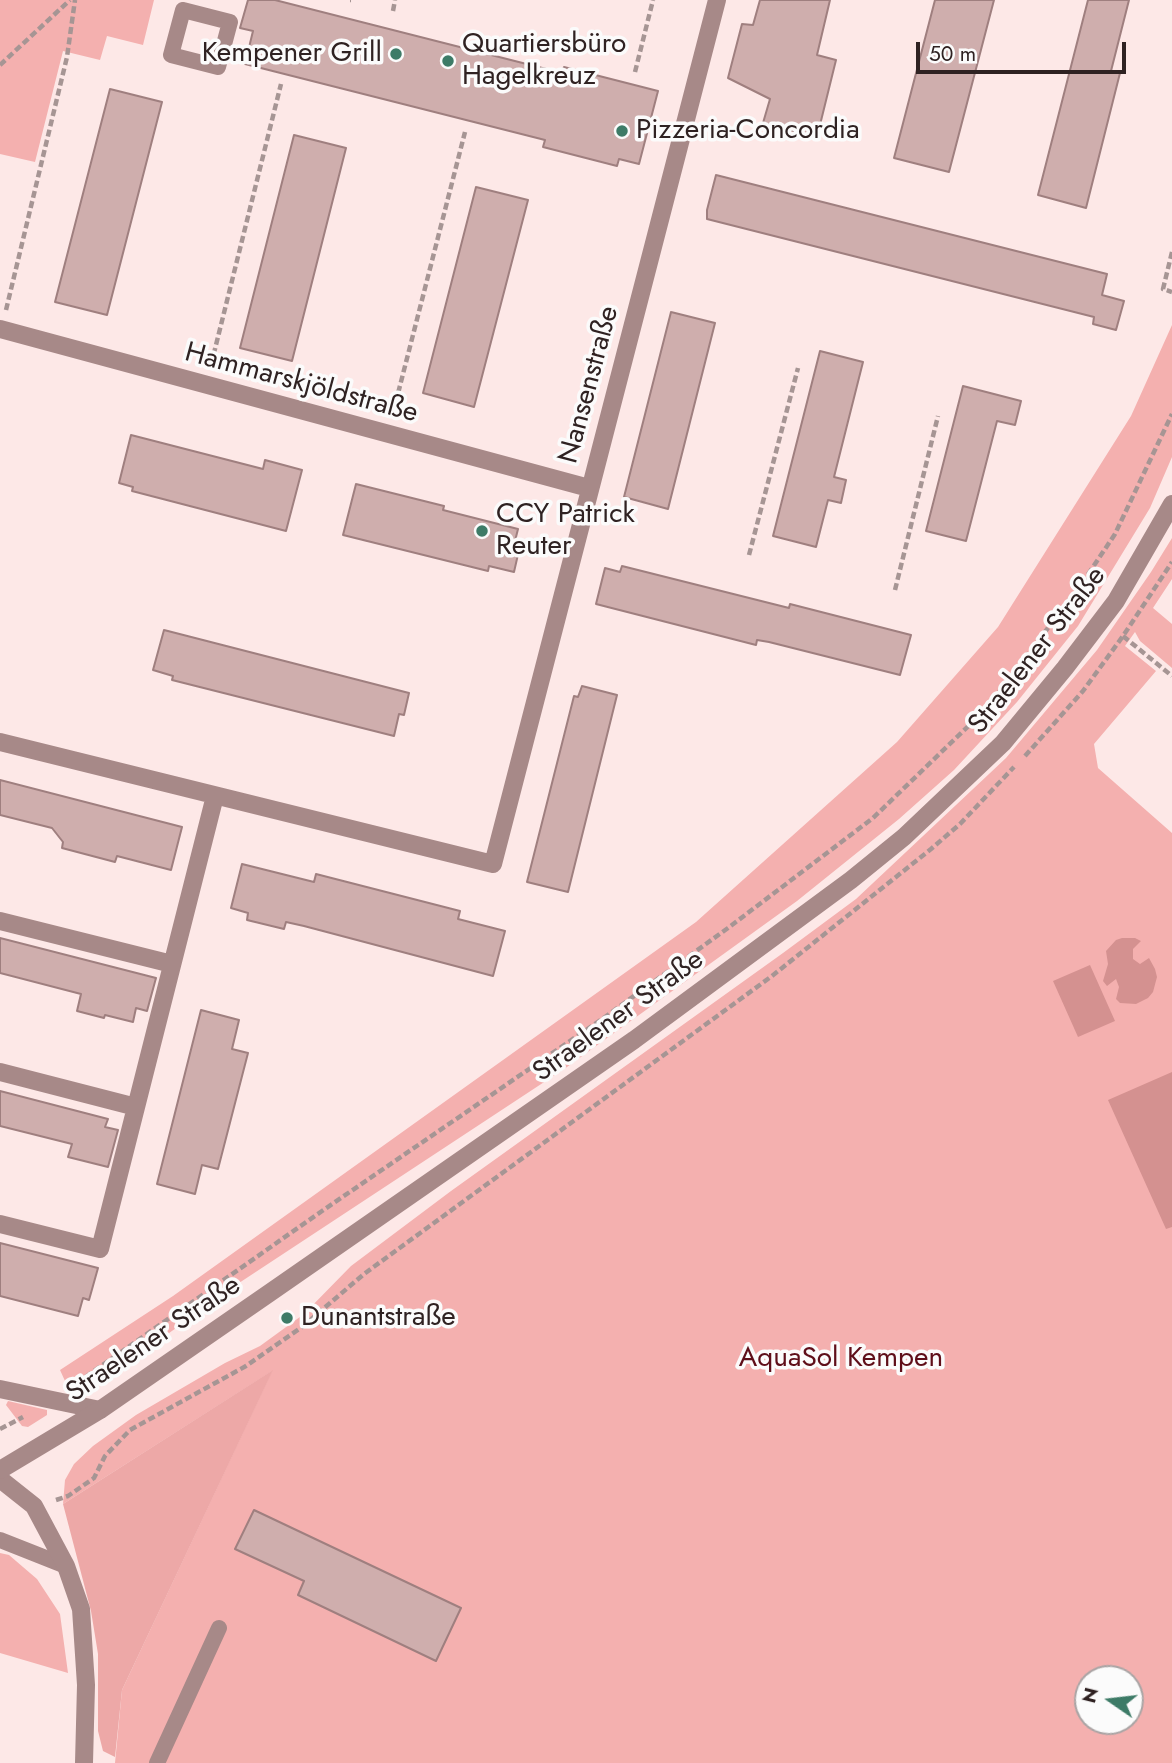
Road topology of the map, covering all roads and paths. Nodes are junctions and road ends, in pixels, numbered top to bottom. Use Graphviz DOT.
graph roads {
  1 [pos="72,0"];
  2 [pos="395,0"];
  3 [pos="653,0"];
  4 [pos="716,0"];
  5 [pos="393,11"];
  6 [pos="0,65"];
  7 [pos="635,72"];
  8 [pos="281,84"];
  9 [pos="465,132"];
  10 [pos="1172,252"];
  11 [pos="1172,292"];
  12 [pos="0,330"];
  13 [pos="798,368"];
  14 [pos="206,386"];
  15 [pos="1172,414"];
  16 [pos="938,416"];
  17 [pos="388,435"];
  18 [pos="589,488"];
  19 [pos="1172,503"];
  20 [pos="749,555"];
  21 [pos="895,590"];
  22 [pos="1123,636"];
  23 [pos="1172,676"];
  24 [pos="0,742"];
  25 [pos="215,796"];
  26 [pos="0,921"];
  27 [pos="172,964"];
  28 [pos="0,1072"];
  29 [pos="136,1107"];
  30 [pos="0,1224"];
  31 [pos="0,1390"];
  32 [pos="51,1402"];
  33 [pos="100,1410"];
  34 [pos="0,1429"];
  35 [pos="0,1470"];
  36 [pos="0,1479"];
  37 [pos="0,1540"];
  38 [pos="66,1566"];
  39 [pos="219,1628"];
  40 [pos="84,1763"];
  41 [pos="157,1763"];
  1 -- 6 [label="path"];
  1 -- 12 [label="path"];
  2 -- 5 [label="path"];
  3 -- 7 [label="path"];
  4 -- 18 [label="street, Nansenstraße"];
  8 -- 14 [label="path"];
  9 -- 17 [label="path"];
  10 -- 11 [label="path"];
  12 -- 14 [label="street, Hammarskjöldstraße"];
  13 -- 20 [label="path"];
  14 -- 17 [label="street, Hammarskjöldstraße"];
  15 -- 32 [label="path"];
  16 -- 21 [label="path"];
  17 -- 18 [label="street, Hammarskjöldstraße"];
  18 -- 25 [label="street, Nansenstraße"];
  19 -- 33 [label="street, Straelener Straße"];
  22 -- 23 [label="path"];
  24 -- 25 [label="street"];
  25 -- 27 [label="street"];
  26 -- 27 [label="street"];
  27 -- 29 [label="street"];
  28 -- 29 [label="street"];
  29 -- 30 [label="street"];
  31 -- 32 [label="street"];
  32 -- 33 [label="street"];
  32 -- 34 [label="path"];
  33 -- 35 [label="street, Straelener Straße"];
  36 -- 38 [label="street"];
  37 -- 38 [label="lane"];
  38 -- 40 [label="street"];
  39 -- 41 [label="lane"];
}
